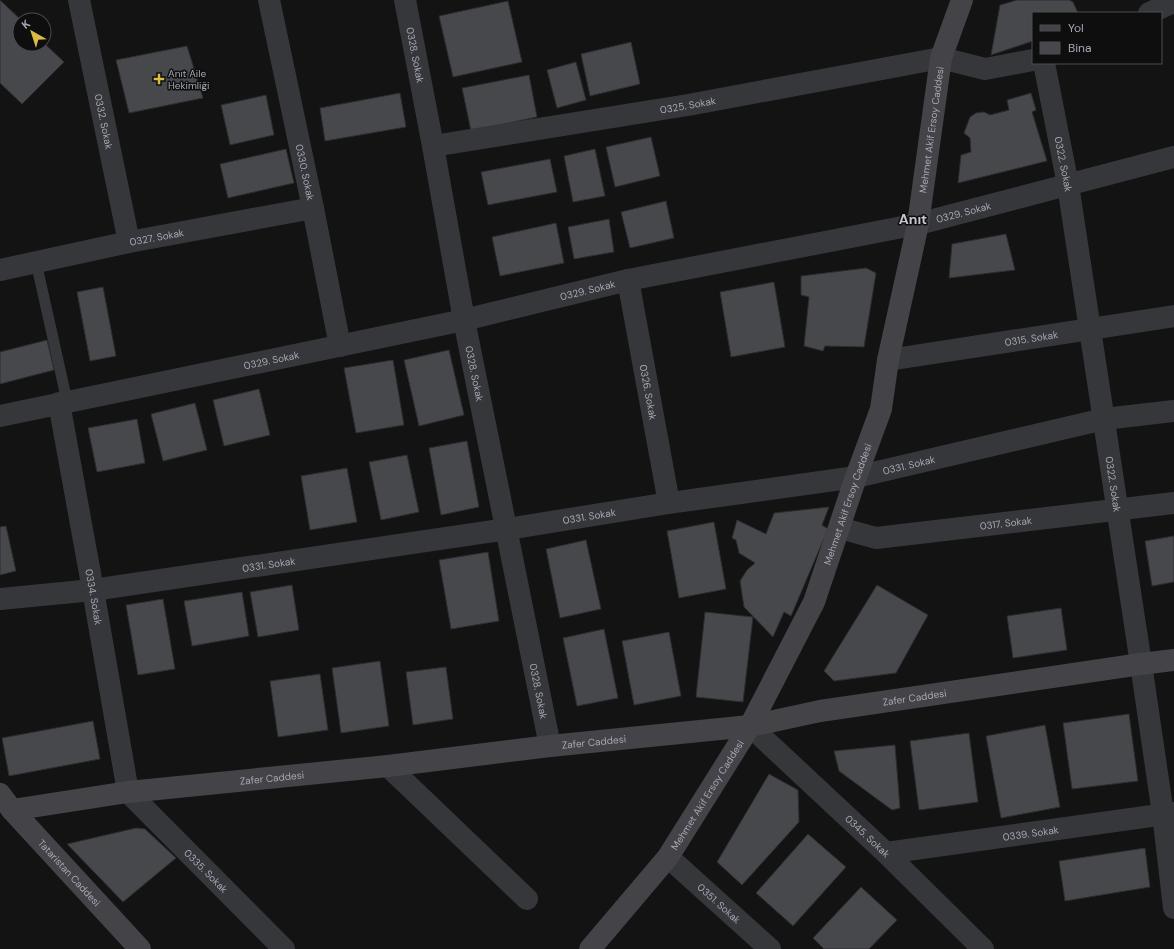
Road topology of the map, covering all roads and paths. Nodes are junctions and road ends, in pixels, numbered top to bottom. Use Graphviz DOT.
graph roads {
  1 [pos="79,0"];
  2 [pos="269,0"];
  3 [pos="405,0"];
  4 [pos="962,0"];
  5 [pos="1174,2"];
  6 [pos="1151,12"];
  7 [pos="941,58"];
  8 [pos="1032,60"];
  9 [pos="1044,64"];
  10 [pos="433,146"];
  11 [pos="1174,157"];
  12 [pos="1068,185"];
  13 [pos="313,208"];
  14 [pos="918,224"];
  15 [pos="129,242"];
  16 [pos="36,262"];
  17 [pos="0,270"];
  18 [pos="628,280"];
  19 [pos="1174,316"];
  20 [pos="464,320"];
  21 [pos="1090,330"];
  22 [pos="340,346"];
  23 [pos="888,360"];
  24 [pos="63,402"];
  25 [pos="1174,411"];
  26 [pos="0,416"];
  27 [pos="1104,419"];
  28 [pos="856,477"];
  29 [pos="669,503"];
  30 [pos="1174,503"];
  31 [pos="1118,510"];
  32 [pos="840,528"];
  33 [pos="507,529"];
  34 [pos="93,590"];
  35 [pos="0,599"];
  36 [pos="1174,660"];
  37 [pos="1141,664"];
  38 [pos="750,726"];
  39 [pos="550,746"];
  40 [pos="388,766"];
  41 [pos="128,792"];
  42 [pos="6,802"];
  43 [pos="1168,814"];
  44 [pos="886,853"];
  45 [pos="668,857"];
  46 [pos="527,899"];
  47 [pos="1174,908"];
  48 [pos="140,949"];
  49 [pos="284,949"];
  50 [pos="590,949"];
  51 [pos="770,949"];
  52 [pos="983,949"];
  1 -- 15 [label="street, 0332. Sokak"];
  2 -- 13 [label="street, 0330. Sokak"];
  3 -- 10 [label="street, 0328. Sokak"];
  4 -- 7 [label="street, Mehmet Akif Ersoy Caddesi"];
  5 -- 6 [label="street"];
  7 -- 8 [label="street"];
  7 -- 10 [label="street, 0325. Sokak"];
  7 -- 14 [label="street, Mehmet Akif Ersoy Caddesi"];
  9 -- 12 [label="street, 0322. Sokak"];
  10 -- 20 [label="street, 0328. Sokak"];
  11 -- 12 [label="street, 0329. Sokak"];
  12 -- 14 [label="street, 0329. Sokak"];
  12 -- 21 [label="street, 0322. Sokak"];
  13 -- 15 [label="street, 0327. Sokak"];
  13 -- 22 [label="street, 0330. Sokak"];
  14 -- 18 [label="street, 0329. Sokak"];
  14 -- 23 [label="street, Mehmet Akif Ersoy Caddesi"];
  15 -- 16 [label="street, 0327. Sokak"];
  16 -- 17 [label="street, 0327. Sokak"];
  16 -- 24 [label="lane"];
  18 -- 20 [label="street, 0329. Sokak"];
  18 -- 29 [label="street, 0326. Sokak"];
  19 -- 21 [label="street, 0315. Sokak"];
  20 -- 22 [label="street, 0329. Sokak"];
  20 -- 33 [label="street, 0328. Sokak"];
  21 -- 23 [label="street, 0315. Sokak"];
  21 -- 27 [label="street, 0322. Sokak"];
  22 -- 24 [label="street, 0329. Sokak"];
  23 -- 28 [label="street, Mehmet Akif Ersoy Caddesi"];
  24 -- 26 [label="street, 0329. Sokak"];
  24 -- 34 [label="street, 0334. Sokak"];
  25 -- 27 [label="street, 0331. Sokak"];
  27 -- 28 [label="street, 0331. Sokak"];
  27 -- 31 [label="street, 0322. Sokak"];
  28 -- 29 [label="street, 0331. Sokak"];
  28 -- 32 [label="street, Mehmet Akif Ersoy Caddesi"];
  29 -- 33 [label="street, 0331. Sokak"];
  30 -- 31 [label="street, 0317. Sokak"];
  31 -- 32 [label="street, 0317. Sokak"];
  31 -- 37 [label="street, 0322. Sokak"];
  32 -- 38 [label="street, Mehmet Akif Ersoy Caddesi"];
  33 -- 34 [label="street, 0331. Sokak"];
  33 -- 39 [label="street, 0328. Sokak"];
  34 -- 35 [label="street, 0331. Sokak"];
  34 -- 41 [label="street, 0334. Sokak"];
  36 -- 37 [label="street, Zafer Caddesi"];
  37 -- 38 [label="street, Zafer Caddesi"];
  37 -- 43 [label="street, 0322. Sokak"];
  38 -- 39 [label="street, Zafer Caddesi"];
  38 -- 44 [label="street, 0345. Sokak"];
  38 -- 45 [label="street, Mehmet Akif Ersoy Caddesi"];
  39 -- 40 [label="street, Zafer Caddesi"];
  40 -- 41 [label="street, Zafer Caddesi"];
  40 -- 46 [label="street"];
  41 -- 42 [label="street, Zafer Caddesi"];
  41 -- 49 [label="street, 0335. Sokak"];
  42 -- 48 [label="street, Tataristan Caddesi"];
  43 -- 44 [label="street, 0339. Sokak"];
  43 -- 47 [label="street, 0322. Sokak"];
  44 -- 52 [label="street, 0345. Sokak"];
  45 -- 50 [label="street, Mehmet Akif Ersoy Caddesi"];
  45 -- 51 [label="street, 0351. Sokak"];
}
